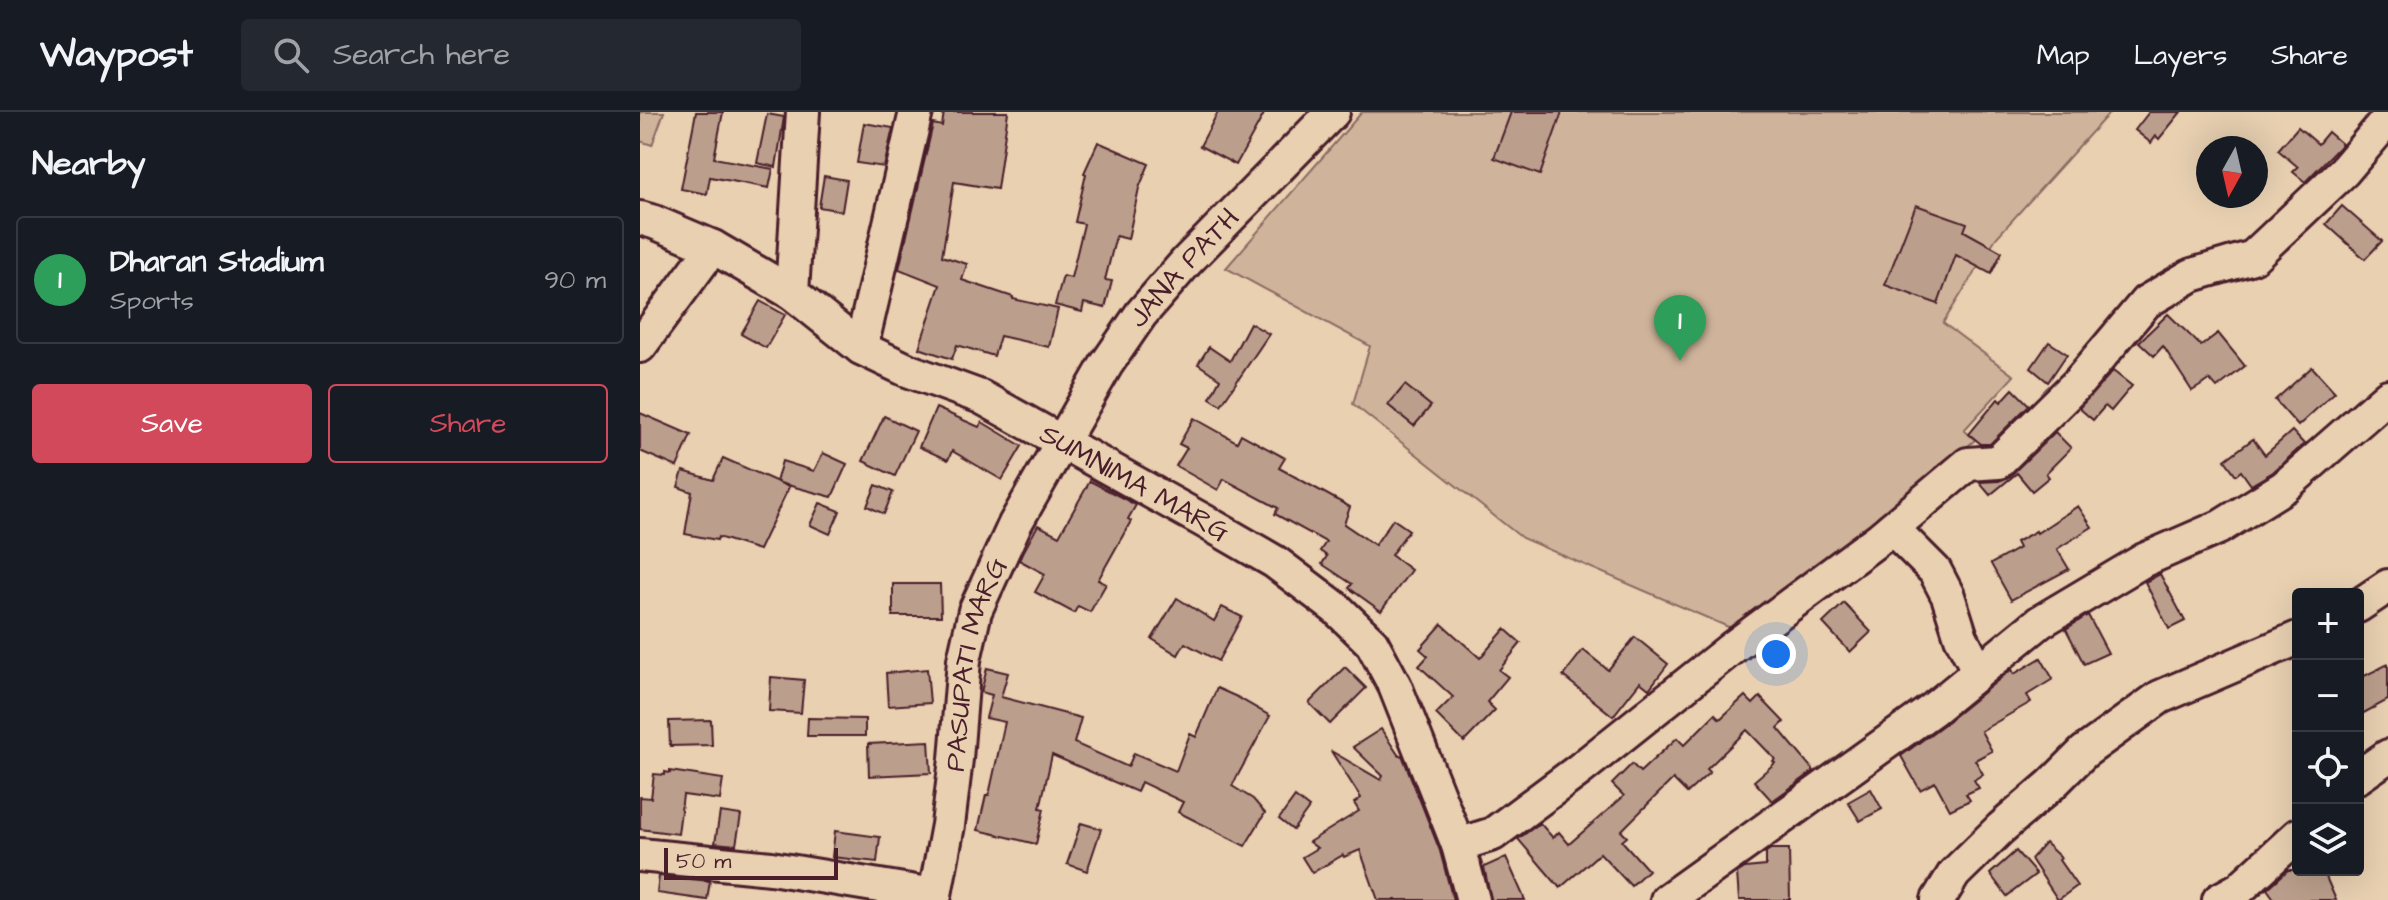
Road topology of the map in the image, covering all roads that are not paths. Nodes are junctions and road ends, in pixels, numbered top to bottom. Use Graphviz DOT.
graph roads {
  1 [pos="803,112"];
  2 [pos="916,112"];
  3 [pos="1318,116"];
  4 [pos="2388,119"];
  5 [pos="640,218"];
  6 [pos="713,247"];
  7 [pos="792,293"];
  8 [pos="640,346"];
  9 [pos="861,348"];
  10 [pos="2388,396"];
  11 [pos="1063,444"];
  12 [pos="1892,528"];
  13 [pos="2388,586"];
  14 [pos="2364,602"];
  15 [pos="2292,641"];
  16 [pos="1978,670"];
  17 [pos="2388,756"];
  18 [pos="2364,773"];
  19 [pos="2292,840"];
  20 [pos="1458,845"];
  21 [pos="640,855"];
  22 [pos="934,898"];
  23 [pos="1473,900"];
  24 [pos="1667,900"];
  25 [pos="1938,900"];
  26 [pos="2219,900"];
  1 -- 7 [label="street"];
  2 -- 9 [label="street"];
  3 -- 11 [label="street, JANA PATH"];
  4 -- 12 [label="street"];
  5 -- 6 [label="street, SUMNIMA MARG"];
  6 -- 7 [label="street, SUMNIMA MARG"];
  6 -- 8 [label="street"];
  7 -- 9 [label="street, SUMNIMA MARG"];
  9 -- 11 [label="street, SUMNIMA MARG"];
  10 -- 16 [label="street"];
  11 -- 20 [label="street, SUMNIMA MARG"];
  11 -- 22 [label="street, PASUPATI MARG"];
  12 -- 16 [label="street"];
  12 -- 20 [label="street"];
  13 -- 14 [label="street"];
  15 -- 25 [label="street"];
  16 -- 24 [label="street"];
  17 -- 18 [label="street"];
  19 -- 26 [label="street"];
  20 -- 23 [label="street, SUMNIMA MARG"];
  21 -- 22 [label="street"];
}
